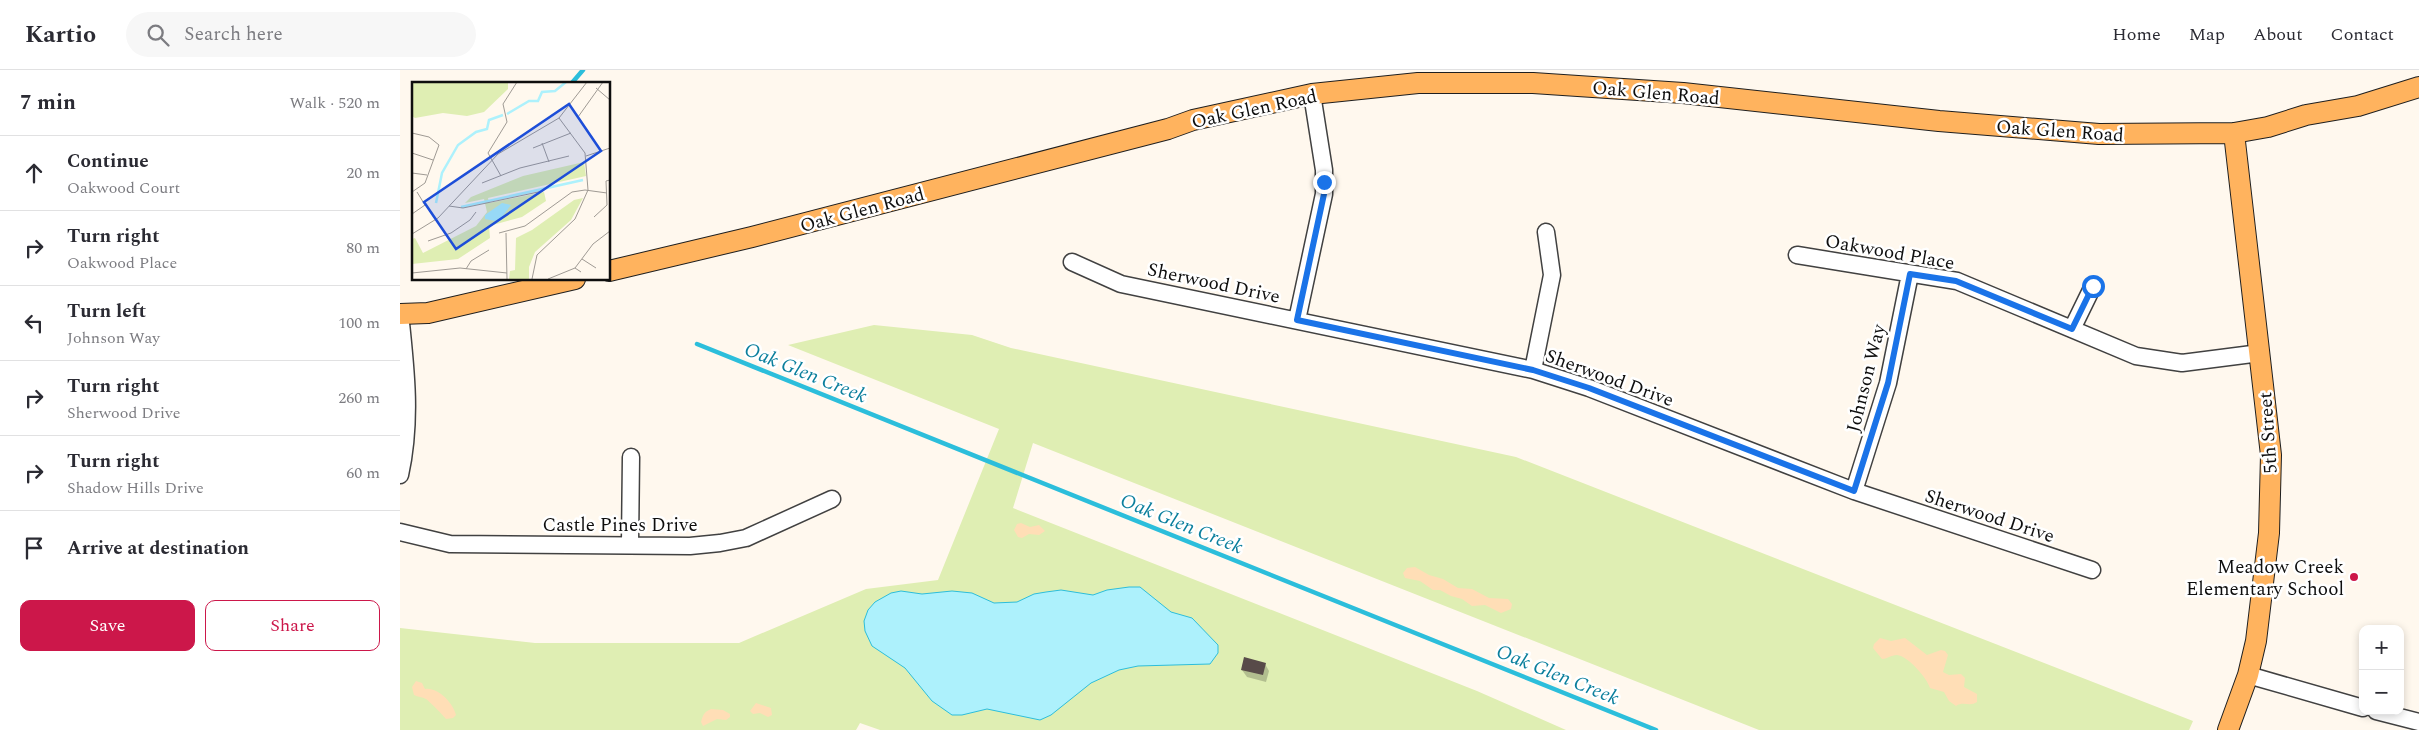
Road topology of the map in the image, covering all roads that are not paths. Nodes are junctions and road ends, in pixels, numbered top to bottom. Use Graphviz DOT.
graph roads {
  1 [pos="2419,87"];
  2 [pos="1312,94"];
  3 [pos="2234,133"];
  4 [pos="1546,232"];
  5 [pos="1797,255"];
  6 [pos="1072,262"];
  7 [pos="610,271"];
  8 [pos="1910,274"];
  9 [pos="571,280"];
  10 [pos="2093,286"];
  11 [pos="400,314"];
  12 [pos="1297,320"];
  13 [pos="2072,329"];
  14 [pos="2260,353"];
  15 [pos="1533,370"];
  16 [pos="632,457"];
  17 [pos="400,475"];
  18 [pos="1854,491"];
  19 [pos="832,499"];
  20 [pos="400,532"];
  21 [pos="630,544"];
  22 [pos="2092,570"];
  23 [pos="2248,675"];
  24 [pos="2359,707"];
  25 [pos="2392,715"];
  26 [pos="2419,722"];
  27 [pos="2228,730"];
  1 -- 3 [label="main road, Oak Glen Road"];
  2 -- 3 [label="main road, Oak Glen Road"];
  2 -- 7 [label="main road, Oak Glen Road"];
  2 -- 12 [label="street"];
  3 -- 14 [label="main road, 5th Street"];
  4 -- 15 [label="street"];
  5 -- 8 [label="street, Oakwood Place"];
  6 -- 12 [label="street, Sherwood Drive"];
  8 -- 13 [label="street, Oakwood Place"];
  8 -- 18 [label="street, Johnson Way"];
  9 -- 11 [label="main road"];
  10 -- 13 [label="street"];
  11 -- 17 [label="street"];
  12 -- 15 [label="street, Sherwood Drive"];
  13 -- 14 [label="street, Oakwood Place"];
  14 -- 23 [label="main road, 5th Street"];
  15 -- 18 [label="street, Sherwood Drive"];
  16 -- 21 [label="street"];
  18 -- 22 [label="street, Sherwood Drive"];
  19 -- 21 [label="street, Castle Pines Drive"];
  20 -- 21 [label="street, Castle Pines Drive"];
  23 -- 24 [label="street"];
  23 -- 27 [label="main road, 5th Street"];
  25 -- 26 [label="street"];
}
